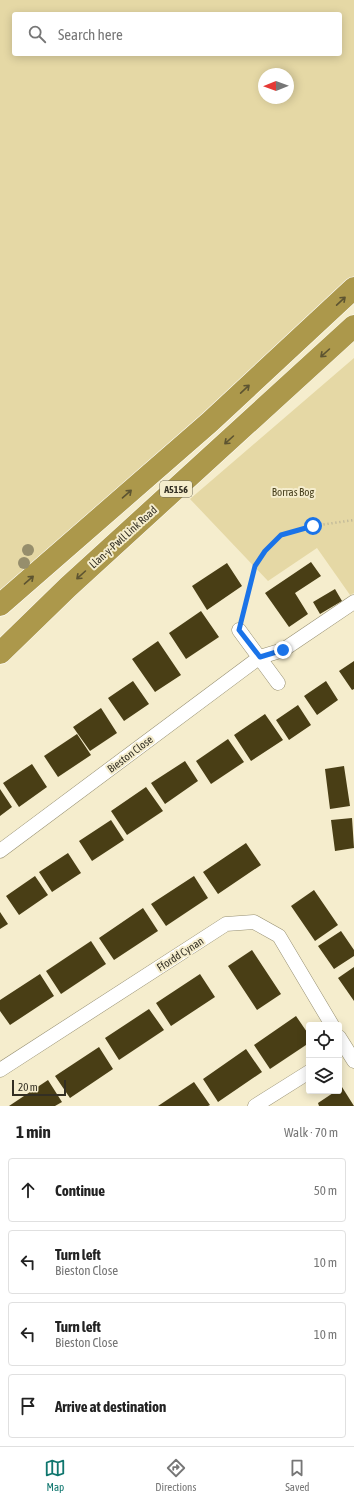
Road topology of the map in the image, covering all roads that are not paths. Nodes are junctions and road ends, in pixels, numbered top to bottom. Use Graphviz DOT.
graph roads {
  1 [pos="354,288"];
  2 [pos="354,326"];
  3 [pos="354,602"];
  4 [pos="0,605"];
  5 [pos="239,630"];
  6 [pos="0,652"];
  7 [pos="260,657"];
  8 [pos="278,683"];
  9 [pos="0,851"];
  10 [pos="330,1022"];
  11 [pos="342,1045"];
  12 [pos="346,1055"];
  13 [pos="0,1070"];
  14 [pos="306,1074"];
  15 [pos="255,1106"];
  4 -- 1 [label="highway, A5156, one-way"];
  2 -- 6 [label="highway, Llan-y-Pwll Link Road / A5156, one-way"];
  3 -- 7 [label="street, Bieston Close"];
  5 -- 7 [label="street"];
  7 -- 8 [label="street"];
  7 -- 9 [label="street, Bieston Close"];
  10 -- 13 [label="street, Ffordd Cynan"];
  11 -- 12 [label="street"];
  14 -- 15 [label="street"];
}
